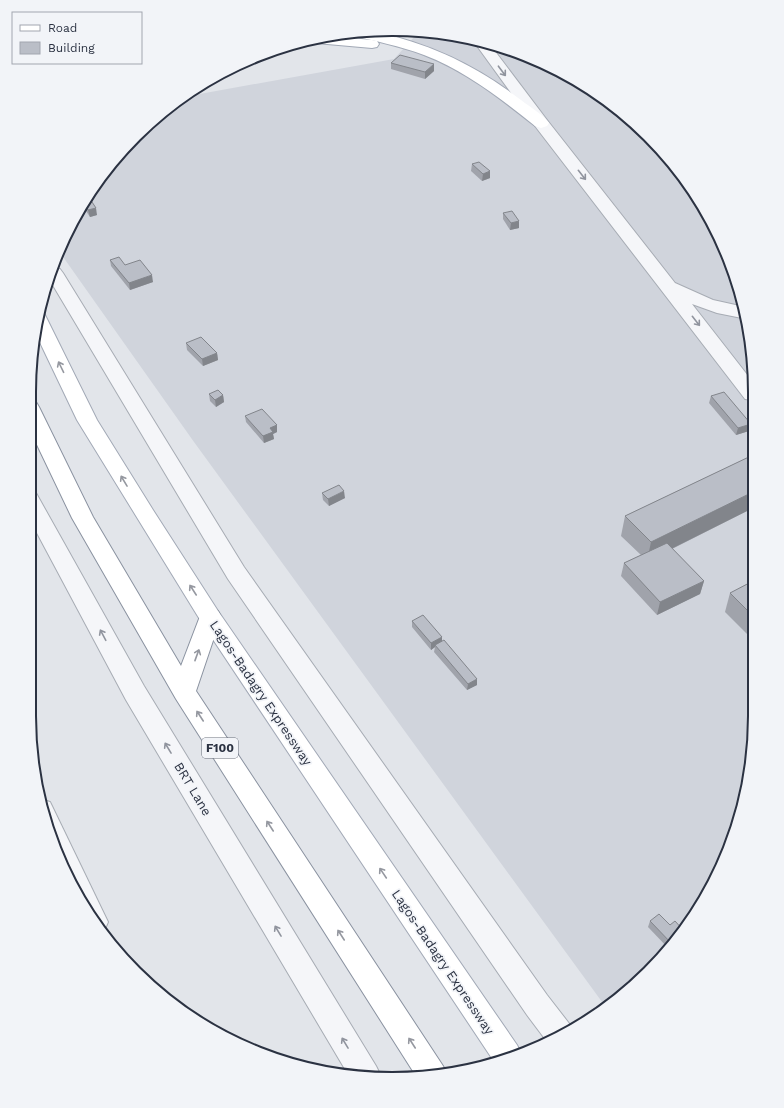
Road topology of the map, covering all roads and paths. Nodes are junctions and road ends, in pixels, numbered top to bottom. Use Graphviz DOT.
graph roads {
  1 [pos="376,37"];
  2 [pos="338,40"];
  3 [pos="485,48"];
  4 [pos="434,54"];
  5 [pos="541,123"];
  6 [pos="56,276"];
  7 [pos="669,286"];
  8 [pos="738,311"];
  9 [pos="42,328"];
  10 [pos="748,389"];
  11 [pos="36,421"];
  12 [pos="36,511"];
  13 [pos="210,617"];
  14 [pos="184,692"];
  15 [pos="557,1031"];
  16 [pos="506,1053"];
  17 [pos="363,1070"];
  18 [pos="429,1070"];
  1 -- 4 [label="main road"];
  2 -- 4 [label="main road"];
  3 -- 5 [label="street, one-way"];
  4 -- 5 [label="main road"];
  5 -- 7 [label="street, one-way"];
  6 -- 15 [label="street"];
  7 -- 8 [label="street"];
  7 -- 10 [label="street, one-way"];
  13 -- 9 [label="main road, Lagos-Badagry Expressway, one-way"];
  11 -- 14 [label="main road, F100"];
  17 -- 12 [label="street, BRT Lane, one-way"];
  14 -- 13 [label="main road, one-way"];
  16 -- 13 [label="main road, Lagos-Badagry Expressway, one-way"];
  18 -- 14 [label="main road, F100, one-way"];
}
